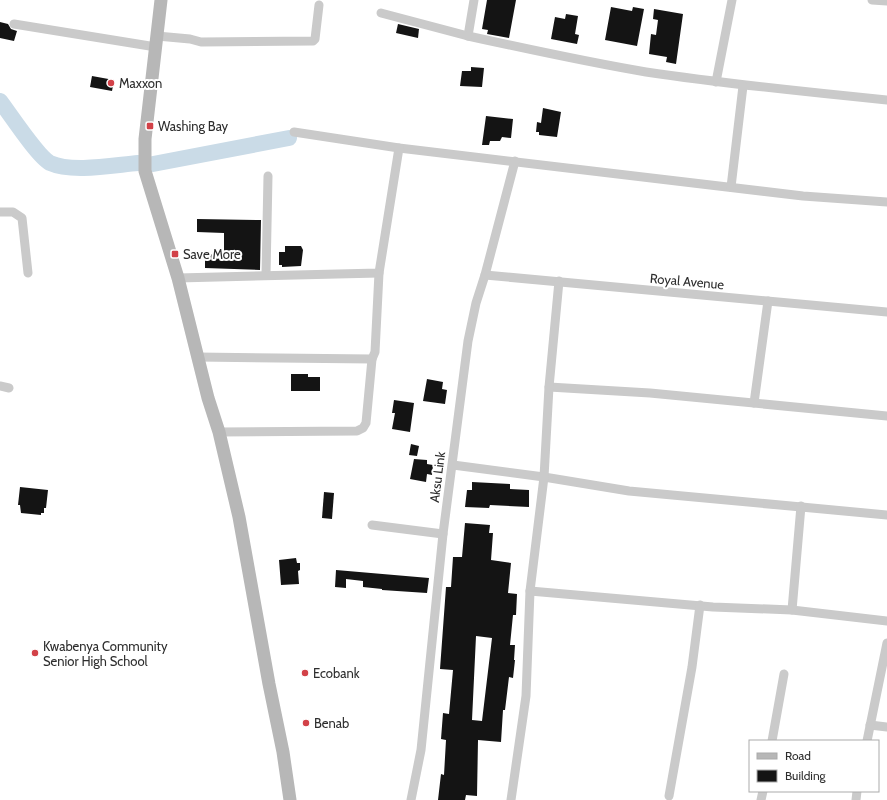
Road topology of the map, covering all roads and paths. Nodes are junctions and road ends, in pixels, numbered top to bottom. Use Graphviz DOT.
graph roads {
  1 [pos="161,0"];
  2 [pos="474,0"];
  3 [pos="732,0"];
  4 [pos="872,0"];
  5 [pos="887,1"];
  6 [pos="319,5"];
  7 [pos="382,13"];
  8 [pos="14,24"];
  9 [pos="468,36"];
  10 [pos="157,41"];
  11 [pos="716,82"];
  12 [pos="743,86"];
  13 [pos="887,100"];
  14 [pos="294,132"];
  15 [pos="399,148"];
  16 [pos="515,161"];
  17 [pos="268,176"];
  18 [pos="731,187"];
  19 [pos="887,202"];
  20 [pos="0,212"];
  21 [pos="28,272"];
  22 [pos="379,273"];
  23 [pos="266,275"];
  24 [pos="485,275"];
  25 [pos="178,278"];
  26 [pos="559,281"];
  27 [pos="768,301"];
  28 [pos="887,312"];
  29 [pos="197,357"];
  30 [pos="372,359"];
  31 [pos="548,388"];
  32 [pos="754,403"];
  33 [pos="887,416"];
  34 [pos="219,432"];
  35 [pos="452,465"];
  36 [pos="544,476"];
  37 [pos="801,506"];
  38 [pos="887,515"];
  39 [pos="372,525"];
  40 [pos="443,534"];
  41 [pos="530,591"];
  42 [pos="700,605"];
  43 [pos="792,610"];
  44 [pos="887,621"];
  45 [pos="887,643"];
  46 [pos="784,674"];
  47 [pos="870,725"];
  48 [pos="887,727"];
  49 [pos="772,740"];
  50 [pos="867,740"];
  51 [pos="670,796"];
  52 [pos="290,800"];
  53 [pos="411,800"];
  54 [pos="511,800"];
  1 -- 10 [label="main road"];
  2 -- 9 [label="street"];
  3 -- 11 [label="street"];
  4 -- 5 [label="street"];
  6 -- 10 [label="street"];
  7 -- 9 [label="street"];
  8 -- 10 [label="street"];
  9 -- 11 [label="street"];
  10 -- 25 [label="main road"];
  11 -- 12 [label="street"];
  12 -- 13 [label="street"];
  12 -- 18 [label="street"];
  14 -- 15 [label="street"];
  15 -- 16 [label="street"];
  15 -- 22 [label="street"];
  16 -- 18 [label="street"];
  16 -- 24 [label="street, Aksu Link"];
  17 -- 23 [label="street"];
  18 -- 19 [label="street"];
  20 -- 21 [label="street"];
  22 -- 23 [label="street"];
  22 -- 30 [label="street"];
  23 -- 25 [label="street"];
  24 -- 26 [label="street, Royal Avenue"];
  24 -- 35 [label="street, Aksu Link"];
  25 -- 29 [label="main road"];
  26 -- 27 [label="street, Royal Avenue"];
  26 -- 31 [label="street"];
  27 -- 28 [label="street, Royal Avenue"];
  27 -- 32 [label="street"];
  29 -- 30 [label="street"];
  29 -- 34 [label="main road"];
  30 -- 34 [label="street"];
  31 -- 32 [label="street"];
  31 -- 36 [label="street"];
  32 -- 33 [label="street"];
  34 -- 52 [label="main road"];
  35 -- 36 [label="street"];
  35 -- 40 [label="street, Aksu Link"];
  36 -- 37 [label="street"];
  36 -- 41 [label="street"];
  37 -- 38 [label="street"];
  37 -- 43 [label="street"];
  39 -- 40 [label="street"];
  40 -- 53 [label="street, Aksu Link"];
  41 -- 42 [label="street"];
  41 -- 54 [label="street"];
  42 -- 43 [label="street"];
  42 -- 51 [label="street"];
  43 -- 44 [label="street"];
  45 -- 47 [label="street"];
  46 -- 49 [label="street"];
  47 -- 48 [label="street"];
  47 -- 50 [label="street"];
}
